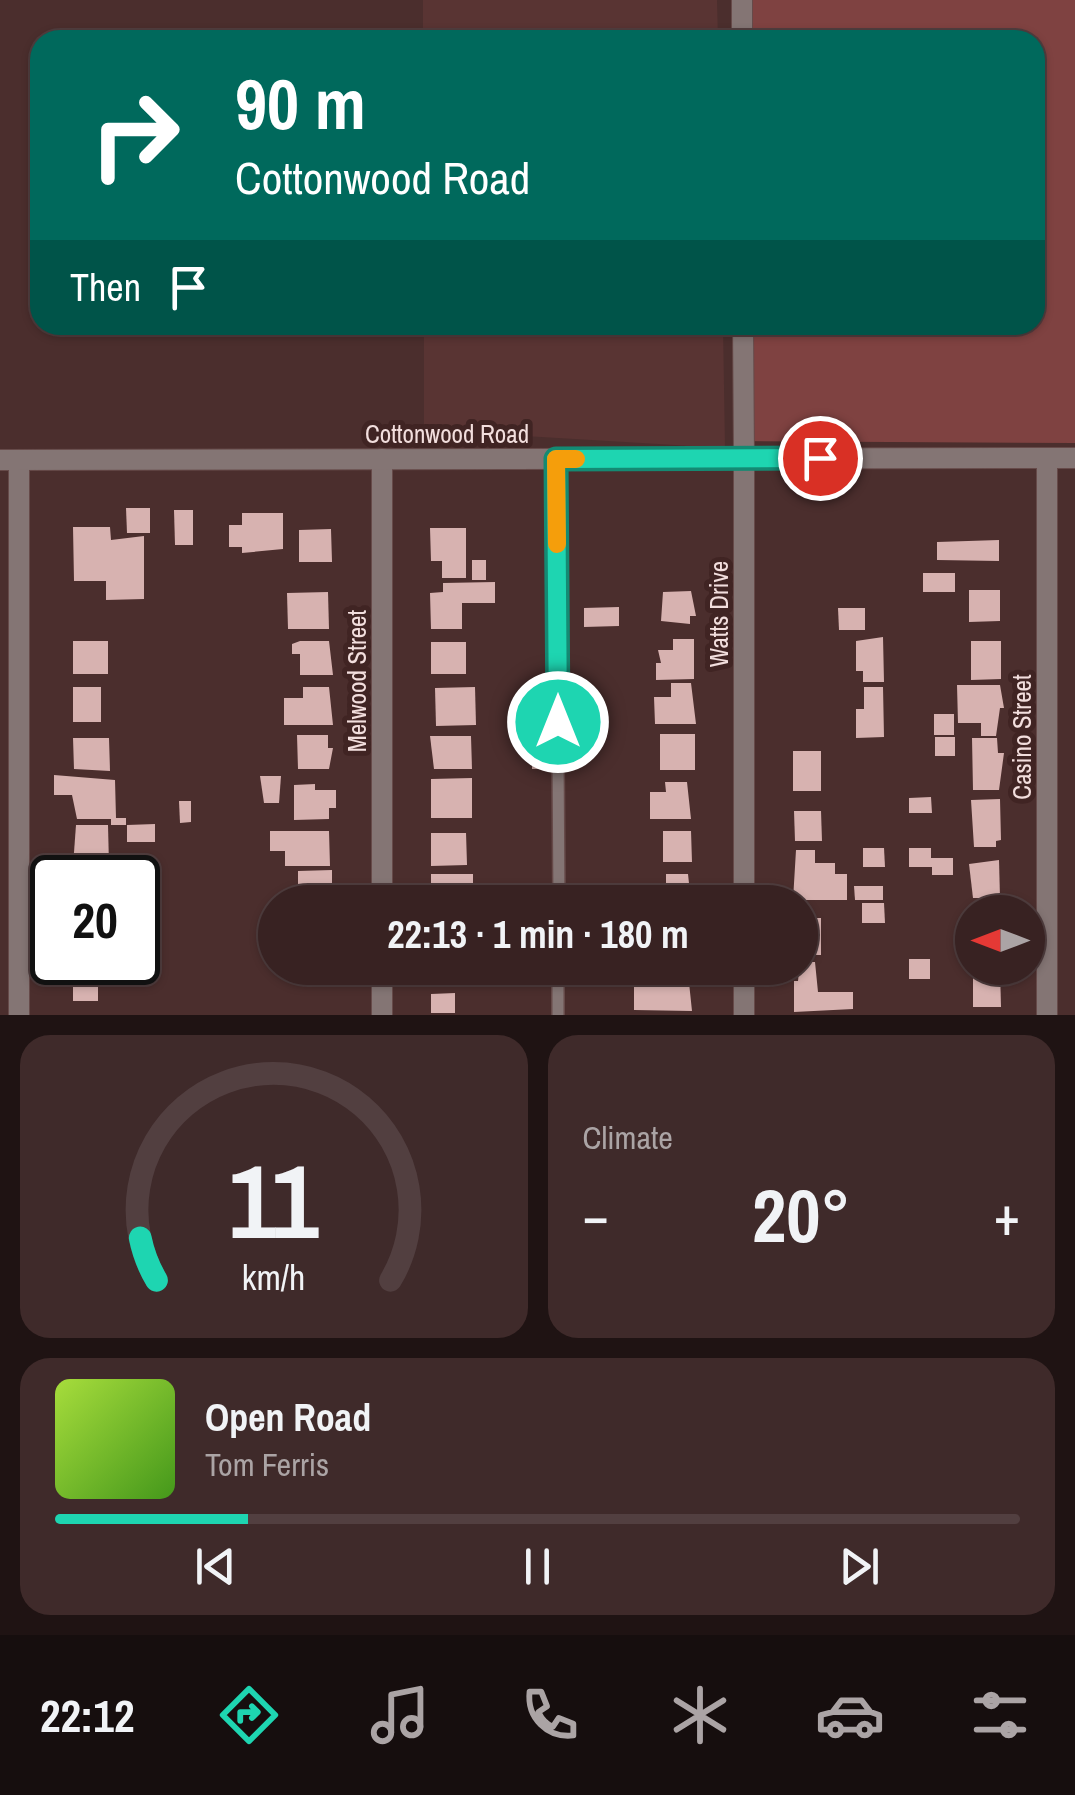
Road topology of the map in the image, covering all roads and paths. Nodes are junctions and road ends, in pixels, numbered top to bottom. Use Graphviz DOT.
graph roads {
  1 [pos="742,0"];
  2 [pos="742,30"];
  3 [pos="743,335"];
  4 [pos="1047,458"];
  5 [pos="1075,458"];
  6 [pos="382,459"];
  7 [pos="556,459"];
  8 [pos="744,459"];
  9 [pos="10,460"];
  10 [pos="382,885"];
  11 [pos="559,885"];
  12 [pos="744,885"];
  13 [pos="382,985"];
  14 [pos="558,985"];
  15 [pos="744,985"];
  16 [pos="13,1008"];
  17 [pos="382,1015"];
  18 [pos="558,1015"];
  19 [pos="744,1015"];
  20 [pos="1048,1015"];
  1 -- 2 [label="street"];
  3 -- 8 [label="street, Watts Drive"];
  4 -- 5 [label="street, Cottonwood Road"];
  4 -- 8 [label="street, Cottonwood Road"];
  4 -- 20 [label="street, Casino Street"];
  6 -- 7 [label="street, Cottonwood Road"];
  6 -- 9 [label="street, Cottonwood Road"];
  6 -- 10 [label="street, Melwood Street"];
  7 -- 8 [label="street, Cottonwood Road"];
  7 -- 11 [label="lane"];
  8 -- 12 [label="street, Watts Drive"];
  9 -- 16 [label="street"];
  13 -- 17 [label="street"];
  14 -- 18 [label="lane"];
  15 -- 19 [label="street"];
}
